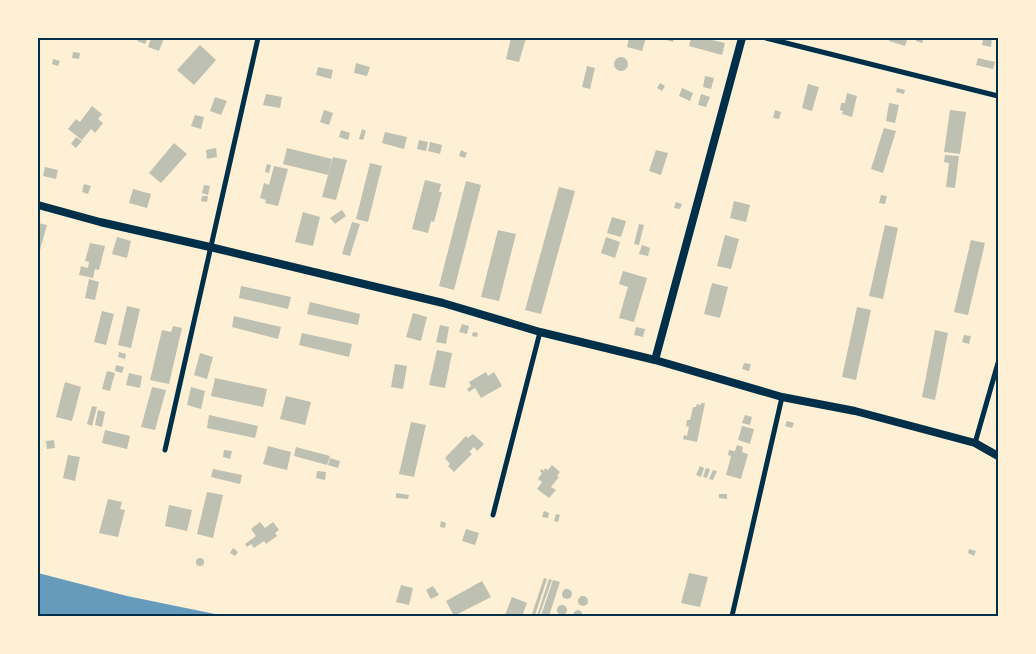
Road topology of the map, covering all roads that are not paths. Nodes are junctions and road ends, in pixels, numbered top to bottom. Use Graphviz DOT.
graph roads {
  1 [pos="258,38"];
  2 [pos="742,38"];
  3 [pos="766,38"];
  4 [pos="998,96"];
  5 [pos="38,205"];
  6 [pos="210,247"];
  7 [pos="540,332"];
  8 [pos="655,360"];
  9 [pos="998,363"];
  10 [pos="782,397"];
  11 [pos="975,443"];
  12 [pos="164,450"];
  13 [pos="998,456"];
  14 [pos="493,515"];
  15 [pos="732,616"];
  1 -- 6 [label="street"];
  2 -- 8 [label="street"];
  3 -- 4 [label="street"];
  5 -- 6 [label="street"];
  6 -- 7 [label="street"];
  6 -- 12 [label="street"];
  7 -- 8 [label="street"];
  7 -- 14 [label="street"];
  8 -- 10 [label="street"];
  9 -- 11 [label="street"];
  10 -- 11 [label="street"];
  10 -- 15 [label="street"];
  11 -- 13 [label="street"];
}
